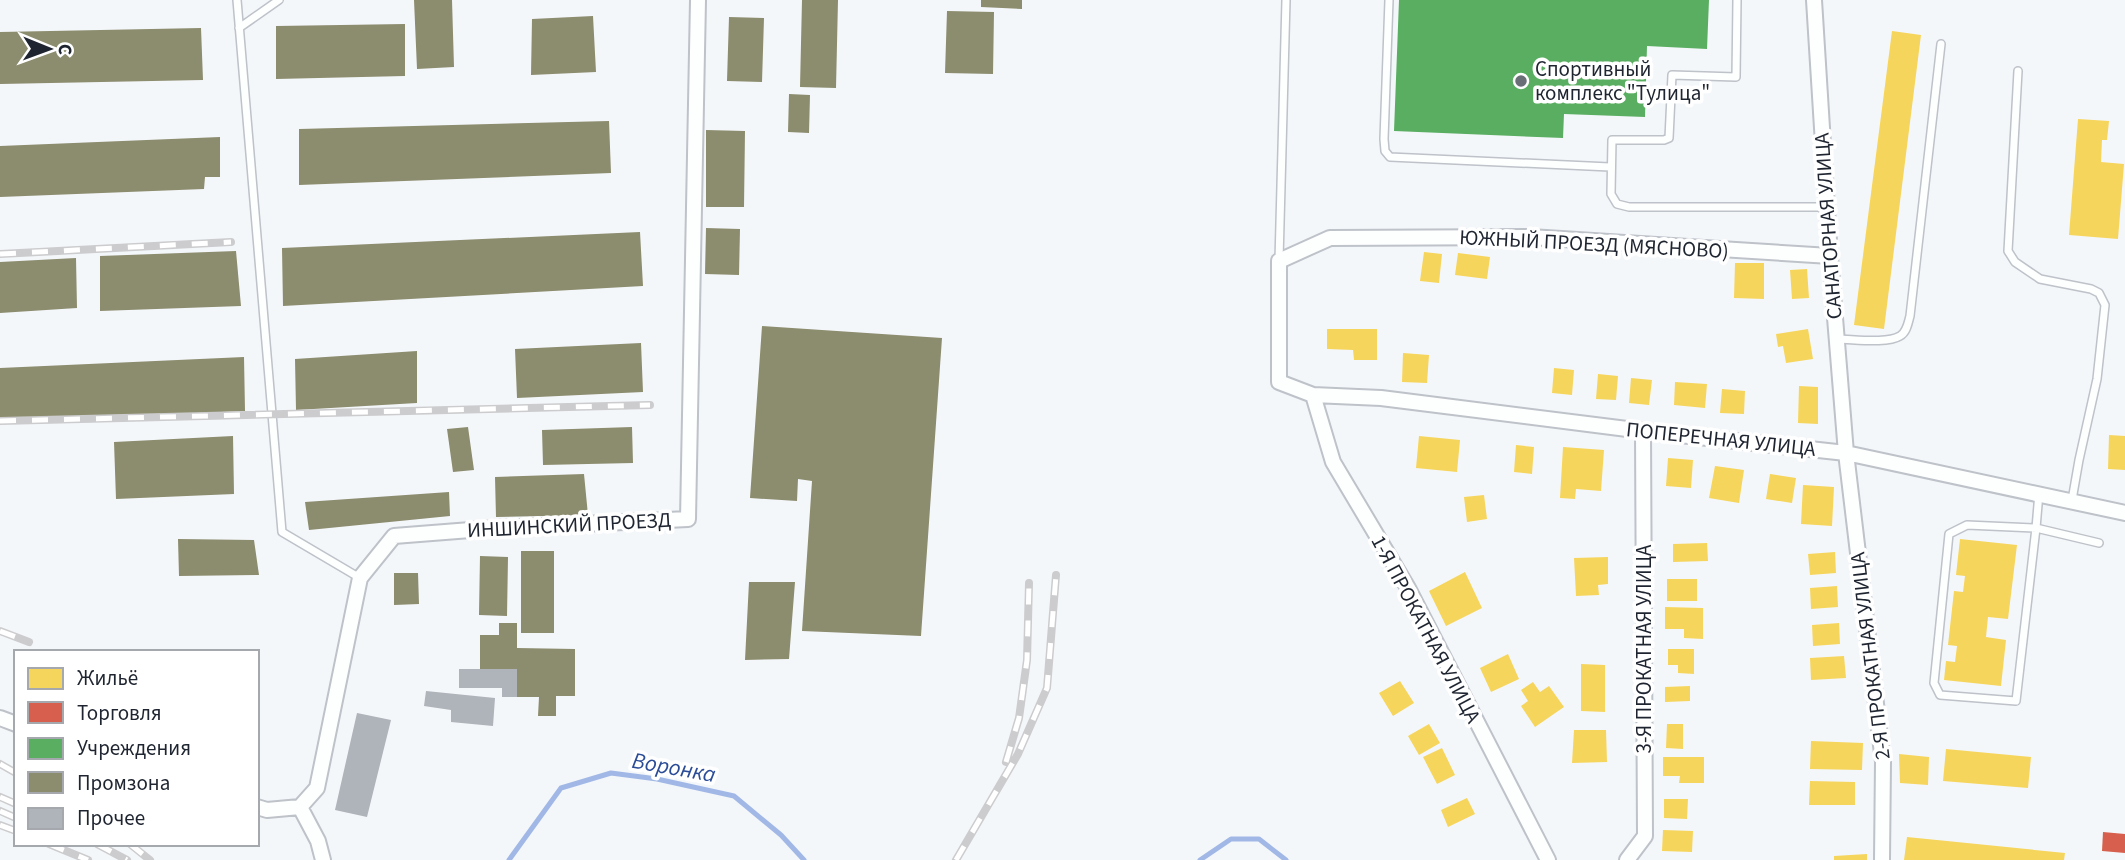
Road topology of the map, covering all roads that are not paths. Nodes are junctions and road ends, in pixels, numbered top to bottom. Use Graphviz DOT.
graph roads {
  1 [pos="237,0"];
  2 [pos="279,0"];
  3 [pos="698,0"];
  4 [pos="1286,0"];
  5 [pos="1389,0"];
  6 [pos="1737,0"];
  7 [pos="1814,0"];
  8 [pos="239,27"];
  9 [pos="1941,44"];
  10 [pos="2018,71"];
  11 [pos="1610,167"];
  12 [pos="1828,207"];
  13 [pos="1830,256"];
  14 [pos="1279,261"];
  15 [pos="1836,339"];
  16 [pos="1313,395"];
  17 [pos="1643,431"];
  18 [pos="1846,453"];
  19 [pos="2039,493"];
  20 [pos="2072,500"];
  21 [pos="2125,513"];
  22 [pos="2036,528"];
  23 [pos="2099,543"];
  24 [pos="360,578"];
  25 [pos="300,807"];
  26 [pos="259,808"];
  27 [pos="323,860"];
  28 [pos="1548,860"];
  29 [pos="1627,860"];
  30 [pos="1882,860"];
  1 -- 8 [label="lane"];
  2 -- 8 [label="lane"];
  3 -- 24 [label="street, ИНШИНСКИЙ ПРОЕЗД"];
  4 -- 14 [label="lane"];
  5 -- 11 [label="lane"];
  6 -- 11 [label="lane"];
  7 -- 12 [label="street, САНАТОРНАЯ УЛИЦА"];
  8 -- 24 [label="lane"];
  9 -- 15 [label="lane"];
  10 -- 20 [label="lane"];
  11 -- 12 [label="lane"];
  12 -- 13 [label="street, САНАТОРНАЯ УЛИЦА"];
  13 -- 14 [label="street, ЮЖНЫЙ ПРОЕЗД (МЯСНОВО)"];
  13 -- 15 [label="street, САНАТОРНАЯ УЛИЦА"];
  14 -- 16 [label="street, ПОПЕРЕЧНАЯ УЛИЦА"];
  15 -- 18 [label="street, САНАТОРНАЯ УЛИЦА"];
  16 -- 17 [label="street, ПОПЕРЕЧНАЯ УЛИЦА"];
  16 -- 28 [label="street, 1-Я ПРОКАТНАЯ УЛИЦА"];
  17 -- 18 [label="street, ПОПЕРЕЧНАЯ УЛИЦА"];
  17 -- 29 [label="street, 3-Я ПРОКАТНАЯ УЛИЦА"];
  18 -- 19 [label="street, ПОПЕРЕЧНАЯ УЛИЦА"];
  18 -- 30 [label="street, 2-Я ПРОКАТНАЯ УЛИЦА"];
  19 -- 20 [label="street, ПОПЕРЕЧНАЯ УЛИЦА"];
  19 -- 22 [label="lane"];
  20 -- 21 [label="street, ПОПЕРЕЧНАЯ УЛИЦА"];
  22 -- 22 [label="lane"];
  22 -- 23 [label="lane"];
  24 -- 25 [label="street, ИНШИНСКИЙ ПРОЕЗД"];
  25 -- 26 [label="street"];
  25 -- 27 [label="street"];
}
